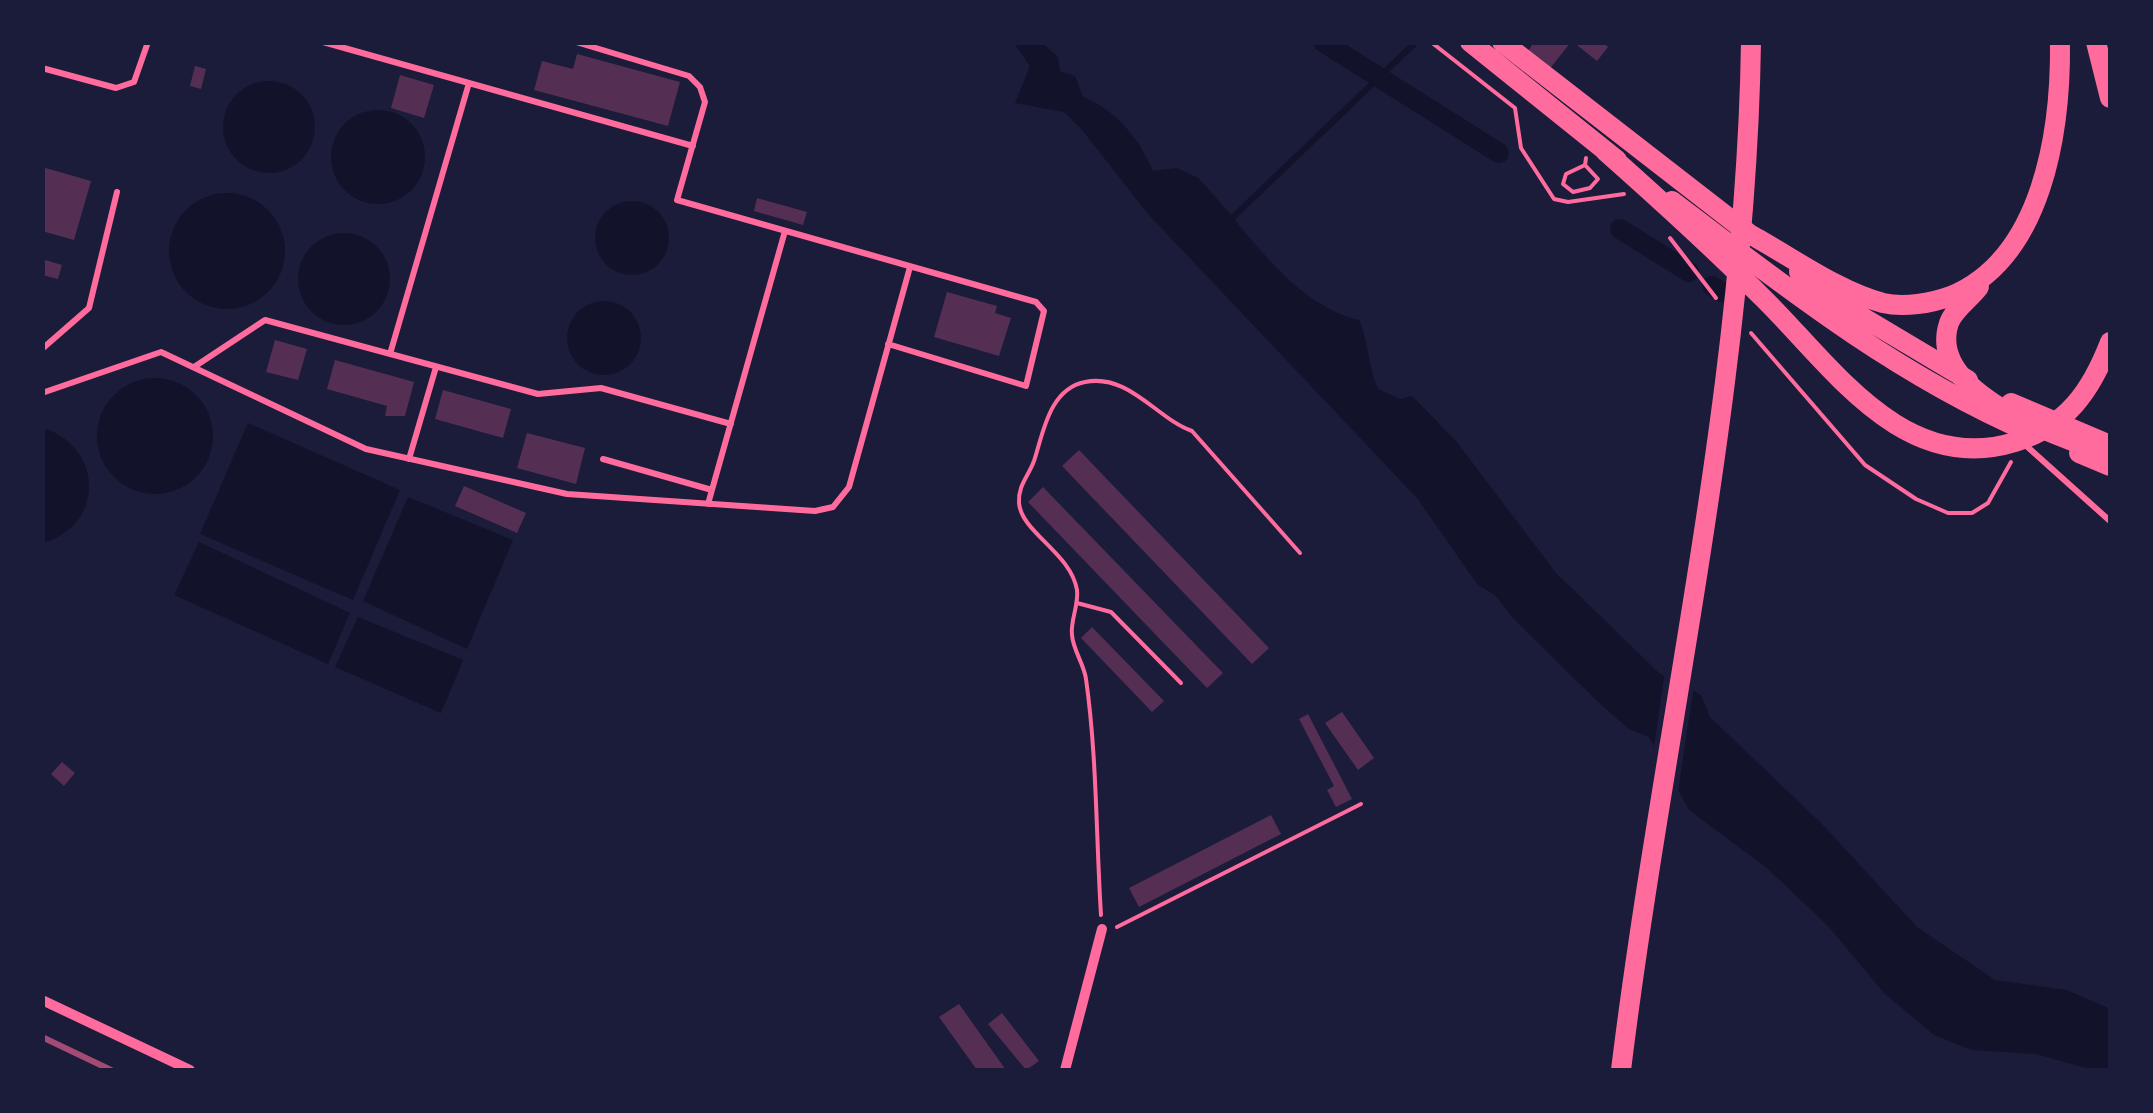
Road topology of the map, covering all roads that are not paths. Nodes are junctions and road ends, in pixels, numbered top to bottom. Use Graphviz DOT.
graph roads {
  1 [pos="148,42"];
  2 [pos="323,42"];
  3 [pos="576,42"];
  4 [pos="1470,42"];
  5 [pos="1502,42"];
  6 [pos="2060,42"];
  7 [pos="2096,42"];
  8 [pos="1752,45"];
  9 [pos="42,68"];
  10 [pos="469,83"];
  11 [pos="2110,98"];
  12 [pos="693,146"];
  13 [pos="1605,150"];
  14 [pos="117,192"];
  15 [pos="785,231"];
  16 [pos="1752,236"];
  17 [pos="910,267"];
  18 [pos="1997,267"];
  19 [pos="2110,342"];
  20 [pos="888,344"];
  21 [pos="42,349"];
  22 [pos="390,354"];
  23 [pos="436,367"];
  24 [pos="193,368"];
  25 [pos="1962,377"];
  26 [pos="42,393"];
  27 [pos="2000,419"];
  28 [pos="731,424"];
  29 [pos="2110,445"];
  30 [pos="2110,455"];
  31 [pos="409,459"];
  32 [pos="603,459"];
  33 [pos="2110,466"];
  34 [pos="712,490"];
  35 [pos="708,504"];
  36 [pos="2109,517"];
  37 [pos="1102,930"];
  38 [pos="42,1000"];
  39 [pos="190,1070"];
  40 [pos="1066,1070"];
  41 [pos="1621,1070"];
  1 -- 9 [label="lane"];
  2 -- 10 [label="lane"];
  3 -- 12 [label="lane"];
  4 -- 13 [label="main road"];
  5 -- 16 [label="main road"];
  6 -- 18 [label="main road"];
  7 -- 11 [label="main road"];
  8 -- 41 [label="main road"];
  10 -- 12 [label="lane"];
  10 -- 22 [label="lane"];
  12 -- 15 [label="lane"];
  13 -- 19 [label="main road"];
  13 -- 27 [label="main road"];
  14 -- 21 [label="lane"];
  15 -- 17 [label="lane"];
  15 -- 28 [label="lane"];
  16 -- 18 [label="main road"];
  16 -- 25 [label="main road"];
  17 -- 20 [label="lane"];
  17 -- 20 [label="lane"];
  18 -- 25 [label="main road"];
  20 -- 35 [label="lane"];
  22 -- 23 [label="lane"];
  22 -- 24 [label="lane"];
  23 -- 28 [label="lane"];
  23 -- 31 [label="lane"];
  24 -- 26 [label="lane"];
  24 -- 31 [label="lane"];
  25 -- 29 [label="main road"];
  25 -- 30 [label="main road"];
  27 -- 33 [label="main road"];
  27 -- 36 [label="lane"];
  28 -- 34 [label="lane"];
  31 -- 35 [label="lane"];
  32 -- 34 [label="lane"];
  34 -- 35 [label="lane"];
  37 -- 40 [label="street"];
  38 -- 39 [label="street"];
}
